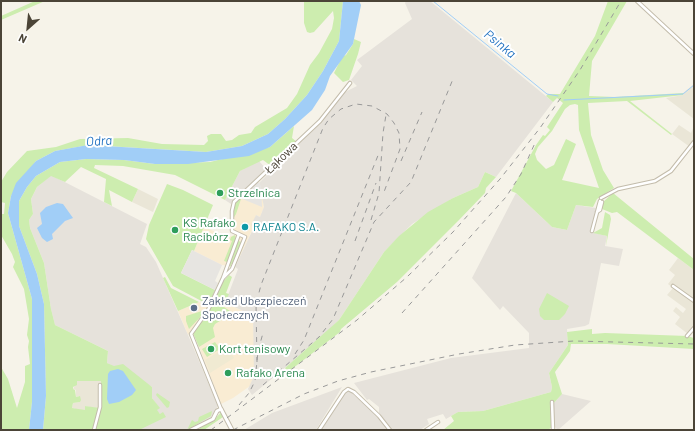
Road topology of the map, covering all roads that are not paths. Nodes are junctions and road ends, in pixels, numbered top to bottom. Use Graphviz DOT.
graph roads {
  1 [pos="637,1"];
  2 [pos="694,54"];
  3 [pos="350,83"];
  4 [pos="694,142"];
  5 [pos="592,232"];
  6 [pos="239,234"];
  7 [pos="226,268"];
  8 [pos="232,268"];
  9 [pos="229,272"];
  10 [pos="223,278"];
  11 [pos="673,286"];
  12 [pos="694,301"];
  13 [pos="694,328"];
  14 [pos="687,336"];
  15 [pos="100,386"];
  16 [pos="552,402"];
  17 [pos="221,409"];
  18 [pos="438,422"];
  19 [pos="94,430"];
  20 [pos="191,430"];
  21 [pos="232,430"];
  22 [pos="319,430"];
  23 [pos="390,430"];
  24 [pos="426,430"];
  25 [pos="553,430"];
  1 -- 2 [label="street"];
  3 -- 6 [label="street, Łąkowa"];
  4 -- 5 [label="street"];
  6 -- 7 [label="street, Łąkowa"];
  6 -- 8 [label="street, Łąkowa"];
  7 -- 8 [label="street"];
  7 -- 9 [label="street"];
  7 -- 10 [label="street, Łąkowa"];
  8 -- 9 [label="street, Łąkowa"];
  9 -- 10 [label="street, Łąkowa"];
  10 -- 17 [label="street, Łąkowa"];
  11 -- 12 [label="street"];
  13 -- 14 [label="street"];
  15 -- 19 [label="street"];
  16 -- 25 [label="street"];
  17 -- 20 [label="street"];
  17 -- 21 [label="street, Łąkowa"];
  18 -- 24 [label="street"];
  22 -- 23 [label="street"];
}
